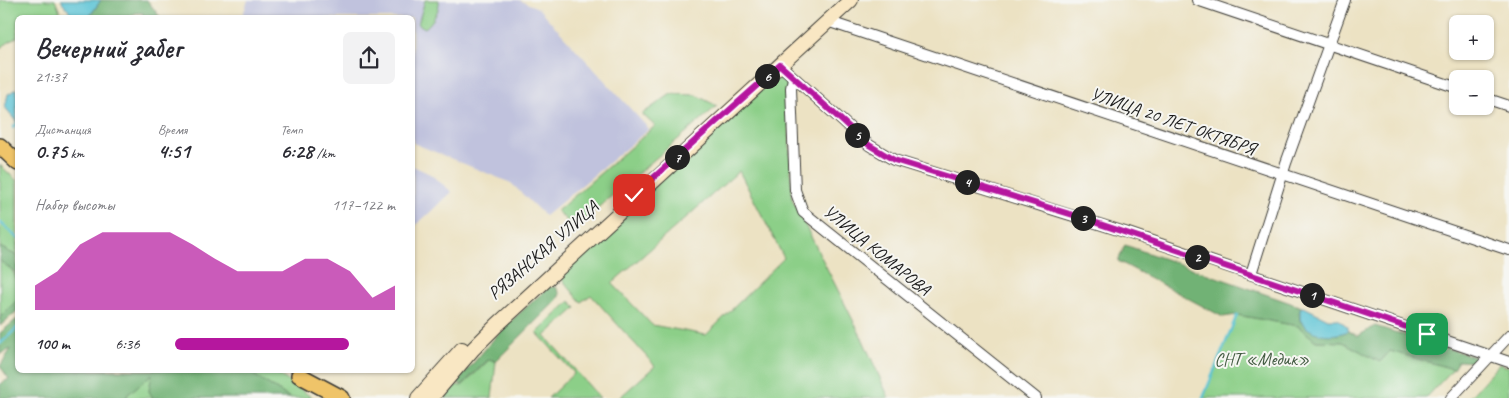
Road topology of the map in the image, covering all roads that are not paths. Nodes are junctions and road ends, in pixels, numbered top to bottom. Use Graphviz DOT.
graph roads {
  1 [pos="851,0"];
  2 [pos="1197,0"];
  3 [pos="1345,0"];
  4 [pos="827,21"];
  5 [pos="1329,44"];
  6 [pos="780,65"];
  7 [pos="793,78"];
  8 [pos="1449,85"];
  9 [pos="745,98"];
  10 [pos="1494,101"];
  11 [pos="1509,106"];
  12 [pos="0,146"];
  13 [pos="15,160"];
  14 [pos="1282,175"];
  15 [pos="1509,250"];
  16 [pos="1251,274"];
  17 [pos="1509,336"];
  18 [pos="1490,356"];
  19 [pos="1509,362"];
  20 [pos="297,373"];
  21 [pos="298,373"];
  22 [pos="330,398"];
  23 [pos="342,398"];
  24 [pos="418,398"];
  25 [pos="431,398"];
  26 [pos="1036,398"];
  27 [pos="1452,398"];
  1 -- 4 [label="main road, РЯЗАНСКАЯ УЛИЦА"];
  2 -- 5 [label="street"];
  3 -- 5 [label="street"];
  4 -- 6 [label="main road, РЯЗАНСКАЯ УЛИЦА"];
  4 -- 14 [label="street, УЛИЦА 20 ЛЕТ ОКТЯБРЯ"];
  5 -- 8 [label="street"];
  5 -- 14 [label="street"];
  6 -- 7 [label="street"];
  6 -- 9 [label="main road, РЯЗАНСКАЯ УЛИЦА"];
  7 -- 16 [label="street"];
  7 -- 26 [label="street, УЛИЦА КОМАРОВА"];
  9 -- 24 [label="main road, РЯЗАНСКАЯ УЛИЦА"];
  9 -- 25 [label="main road, РЯЗАНСКАЯ УЛИЦА"];
  10 -- 11 [label="street"];
  12 -- 13 [label="main road"];
  14 -- 15 [label="street, УЛИЦА 20 ЛЕТ ОКТЯБРЯ"];
  14 -- 16 [label="street"];
  16 -- 18 [label="street"];
  17 -- 18 [label="street"];
  18 -- 19 [label="street"];
  18 -- 27 [label="street"];
  20 -- 22 [label="main road"];
  21 -- 23 [label="main road"];
}
